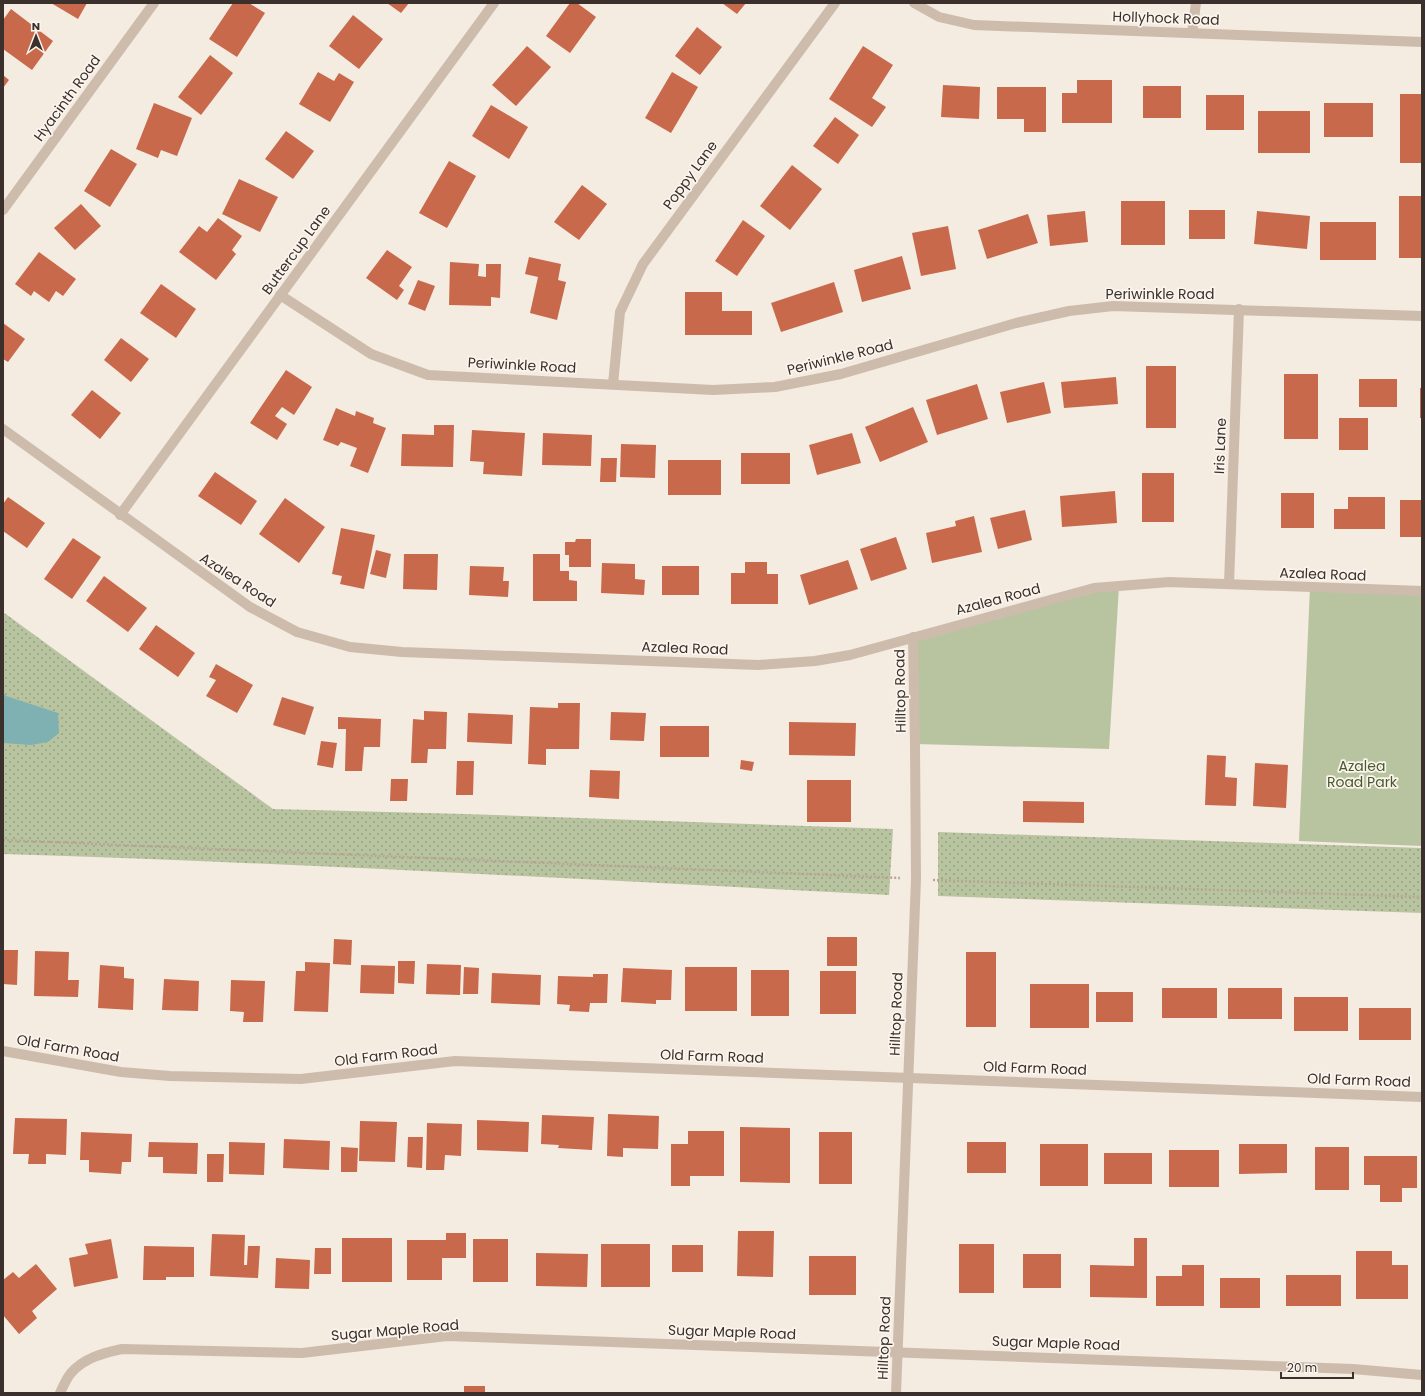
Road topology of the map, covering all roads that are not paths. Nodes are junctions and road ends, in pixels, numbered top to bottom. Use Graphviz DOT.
graph roads {
  1 [pos="154,3"];
  2 [pos="494,3"];
  3 [pos="835,3"];
  4 [pos="914,3"];
  5 [pos="1196,3"];
  6 [pos="1192,33"];
  7 [pos="1422,42"];
  8 [pos="3,210"];
  9 [pos="280,295"];
  10 [pos="1239,309"];
  11 [pos="1422,316"];
  12 [pos="613,384"];
  13 [pos="3,429"];
  14 [pos="120,515"];
  15 [pos="1229,584"];
  16 [pos="1422,592"];
  17 [pos="913,637"];
  18 [pos="3,1051"];
  19 [pos="908,1078"];
  20 [pos="1422,1097"];
  21 [pos="897,1352"];
  22 [pos="1422,1375"];
  23 [pos="60,1393"];
  24 [pos="896,1393"];
  1 -- 8 [label="street, Hyacinth Road"];
  2 -- 9 [label="street, Buttercup Lane"];
  3 -- 12 [label="street, Poppy Lane"];
  4 -- 6 [label="street, Hollyhock Road"];
  5 -- 6 [label="street"];
  6 -- 7 [label="street, Hollyhock Road"];
  9 -- 12 [label="street, Periwinkle Road"];
  9 -- 14 [label="street, Buttercup Lane"];
  10 -- 11 [label="street, Periwinkle Road"];
  10 -- 12 [label="street, Periwinkle Road"];
  10 -- 15 [label="street, Iris Lane"];
  13 -- 14 [label="street, Azalea Road"];
  14 -- 17 [label="street, Azalea Road"];
  15 -- 16 [label="street, Azalea Road"];
  15 -- 17 [label="street, Azalea Road"];
  17 -- 19 [label="street, Hilltop Road"];
  18 -- 19 [label="street, Old Farm Road"];
  19 -- 20 [label="street, Old Farm Road"];
  19 -- 21 [label="street, Hilltop Road"];
  21 -- 22 [label="street, Sugar Maple Road"];
  21 -- 23 [label="street, Sugar Maple Road"];
  21 -- 24 [label="street, Hilltop Road"];
}
